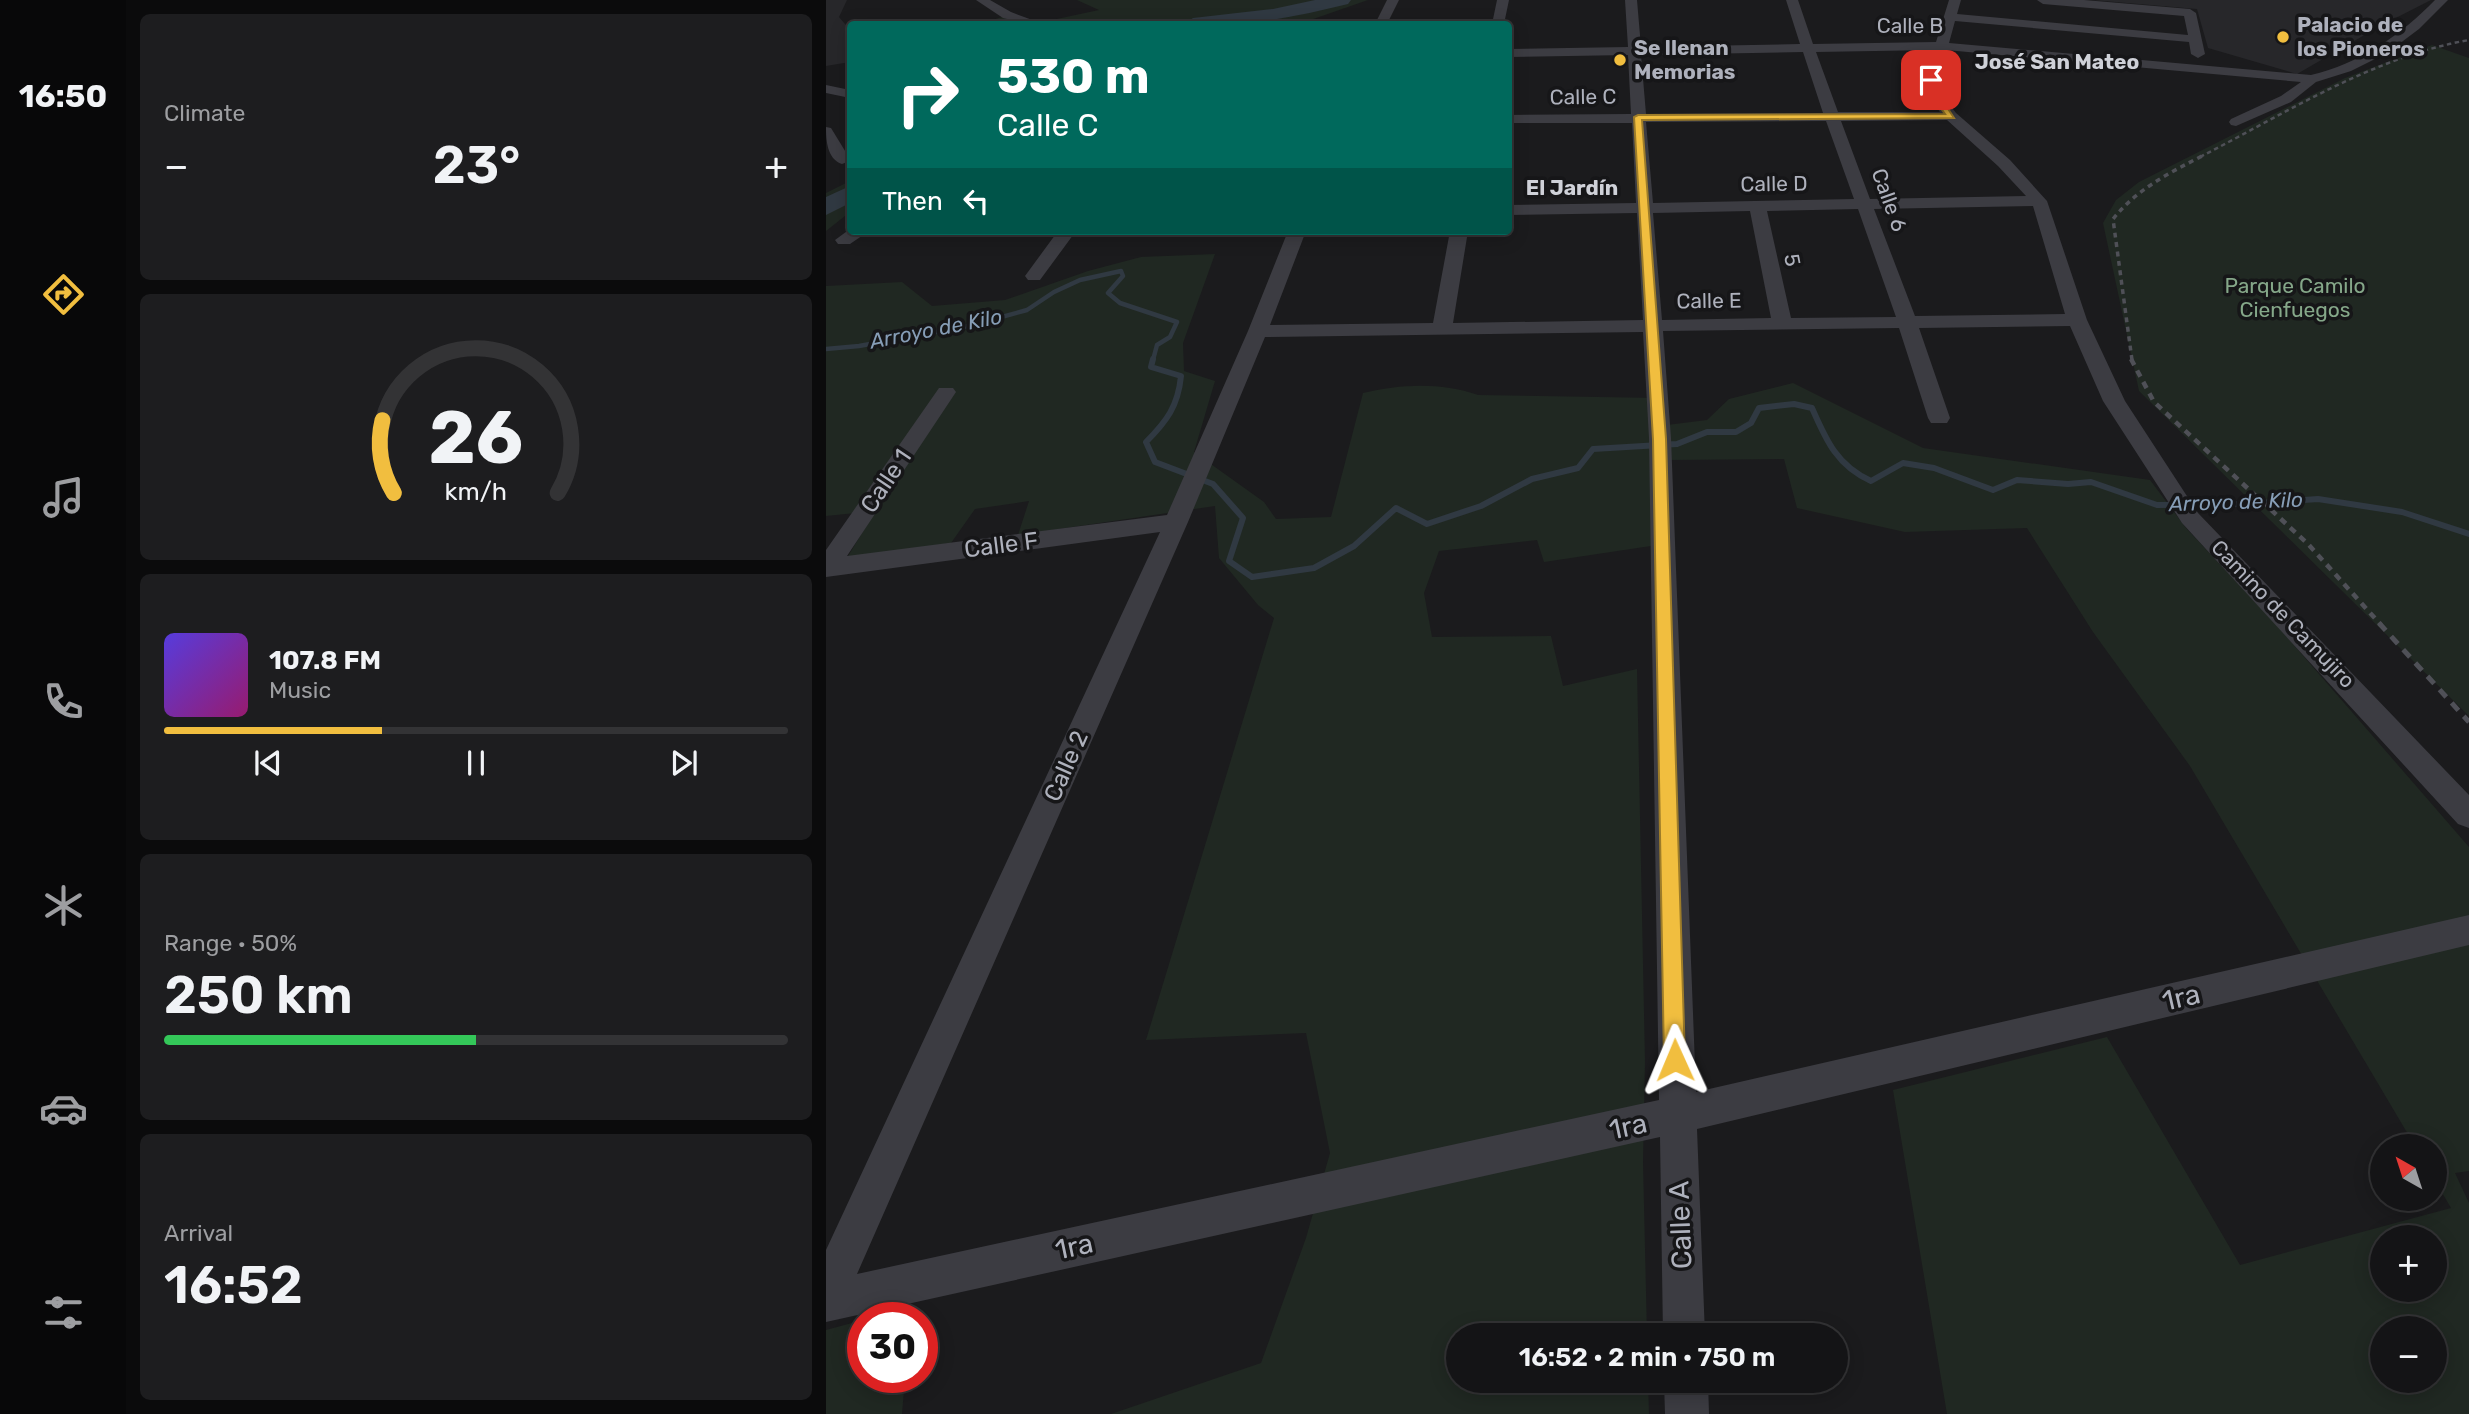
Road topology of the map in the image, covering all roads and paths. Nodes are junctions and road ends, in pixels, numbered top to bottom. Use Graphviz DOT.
graph roads {
  1 [pos="982,0"];
  2 [pos="1393,0"];
  3 [pos="1503,0"];
  4 [pos="1631,0"];
  5 [pos="1792,0"];
  6 [pos="1955,0"];
  7 [pos="2043,0"];
  8 [pos="2442,0"];
  9 [pos="1948,18"];
  10 [pos="1029,20"];
  11 [pos="1382,21"];
  12 [pos="1499,21"];
  13 [pos="2194,39"];
  14 [pos="1940,46"];
  15 [pos="1807,48"];
  16 [pos="1636,51"];
  17 [pos="1512,53"];
  18 [pos="2202,68"];
  19 [pos="2311,79"];
  20 [pos="826,89"];
  21 [pos="847,93"];
  22 [pos="1951,116"];
  23 [pos="1638,117"];
  24 [pos="1834,117"];
  25 [pos="1512,119"];
  26 [pos="2236,122"];
  27 [pos="826,131"];
  28 [pos="842,159"];
  29 [pos="2039,201"];
  30 [pos="1867,206"];
  31 [pos="1759,207"];
  32 [pos="1644,208"];
  33 [pos="1512,210"];
  34 [pos="853,235"];
  35 [pos="1064,235"];
  36 [pos="1295,235"];
  37 [pos="1458,235"];
  38 [pos="844,240"];
  39 [pos="1034,276"];
  40 [pos="2077,320"];
  41 [pos="1909,321"];
  42 [pos="1782,323"];
  43 [pos="1654,325"];
  44 [pos="1441,328"];
  45 [pos="1258,331"];
  46 [pos="946,392"];
  47 [pos="1939,418"];
  48 [pos="1176,522"];
  49 [pos="827,568"];
  50 [pos="2469,815"];
  51 [pos="2469,930"];
  52 [pos="1676,1115"];
  53 [pos="826,1298"];
  54 [pos="1684,1323"];
  55 [pos="1686,1393"];
  56 [pos="1687,1414"];
  1 -- 10 [label="street"];
  2 -- 11 [label="street"];
  3 -- 12 [label="street"];
  4 -- 16 [label="street, Calle A"];
  5 -- 15 [label="street, Calle 6"];
  6 -- 9 [label="street, Camino de Camujiro"];
  7 -- 13 [label="street"];
  8 -- 19 [label="street"];
  9 -- 13 [label="street"];
  9 -- 14 [label="street, Camino de Camujiro"];
  13 -- 18 [label="street"];
  14 -- 15 [label="street, Calle B"];
  14 -- 18 [label="street, Calle B"];
  14 -- 22 [label="street, Camino de Camujiro"];
  15 -- 16 [label="street, Calle B"];
  15 -- 24 [label="street, Calle 6"];
  16 -- 17 [label="street, Calle B"];
  16 -- 23 [label="street, Calle A"];
  18 -- 19 [label="street, Calle B"];
  19 -- 26 [label="street"];
  20 -- 21 [label="street"];
  22 -- 24 [label="street, Calle C"];
  22 -- 29 [label="street, Camino de Camujiro"];
  23 -- 24 [label="street, Calle C"];
  23 -- 25 [label="street, Calle C"];
  23 -- 32 [label="street, Calle A"];
  24 -- 30 [label="street, Calle 6"];
  27 -- 28 [label="street"];
  29 -- 30 [label="street, Calle D"];
  29 -- 40 [label="street, Camino de Camujiro"];
  30 -- 31 [label="street, Calle D"];
  30 -- 41 [label="street, Calle 6"];
  31 -- 32 [label="street, Calle D"];
  31 -- 42 [label="street, 5"];
  32 -- 33 [label="street, Calle D"];
  32 -- 43 [label="street, Calle A"];
  34 -- 38 [label="street"];
  35 -- 39 [label="street"];
  36 -- 45 [label="street, Calle 2"];
  37 -- 44 [label="street"];
  40 -- 41 [label="street, Calle E"];
  40 -- 50 [label="street, Camino de Camujiro"];
  41 -- 42 [label="street, Calle E"];
  41 -- 47 [label="street, Calle 6"];
  42 -- 43 [label="street, Calle E"];
  43 -- 44 [label="street, Calle E"];
  43 -- 52 [label="street, Calle A"];
  44 -- 45 [label="street, Calle E"];
  45 -- 48 [label="street, Calle 2"];
  46 -- 49 [label="street, Calle 1"];
  48 -- 49 [label="street, Calle F"];
  48 -- 53 [label="street, Calle 2"];
  51 -- 52 [label="street, 1ra"];
  52 -- 53 [label="street, 1ra"];
  52 -- 54 [label="street, Calle A"];
  55 -- 56 [label="street"];
}
